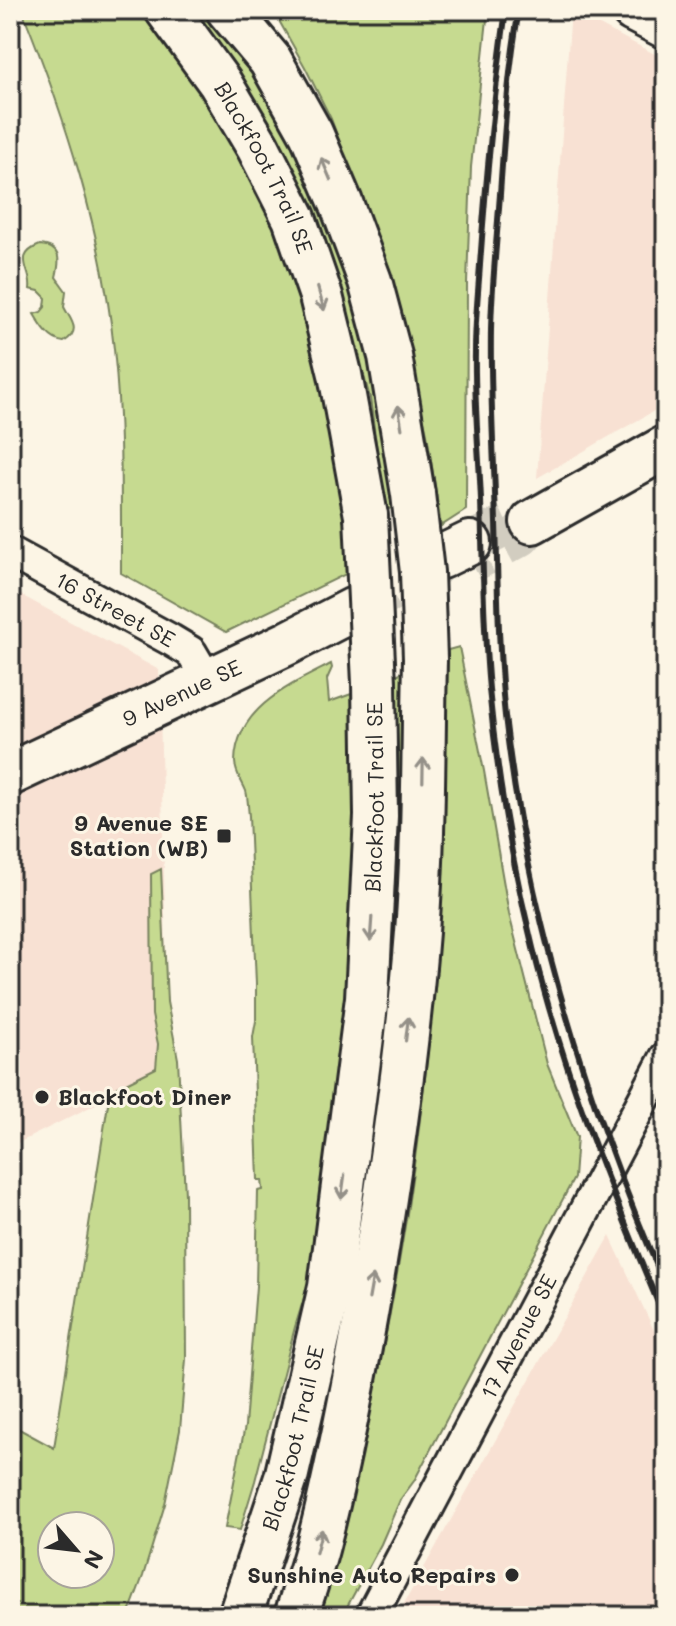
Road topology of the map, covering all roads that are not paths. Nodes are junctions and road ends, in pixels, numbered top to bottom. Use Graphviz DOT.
graph roads {
  1 [pos="167,10"];
  2 [pos="228,10"];
  3 [pos="251,10"];
  4 [pos="633,10"];
  5 [pos="666,27"];
  6 [pos="270,60"];
  7 [pos="666,447"];
  8 [pos="532,522"];
  9 [pos="10,552"];
  10 [pos="354,609"];
  11 [pos="208,681"];
  12 [pos="10,774"];
  13 [pos="665,1062"];
  14 [pos="315,1357"];
  15 [pos="240,1616"];
  16 [pos="270,1616"];
  17 [pos="296,1616"];
  18 [pos="371,1616"];
  1 -- 14 [label="main road, Blackfoot Trail SE, one-way, bridge"];
  2 -- 6 [label="main road, Blackfoot Trail SE"];
  3 -- 6 [label="main road"];
  4 -- 5 [label="main road"];
  17 -- 6 [label="main road, Blackfoot Trail SE, one-way, bridge"];
  7 -- 8 [label="main road"];
  9 -- 11 [label="street, 16 Street SE"];
  10 -- 11 [label="main road, 9 Avenue SE"];
  11 -- 12 [label="main road, 9 Avenue SE"];
  13 -- 18 [label="street, 17 Avenue SE"];
  14 -- 15 [label="main road, Blackfoot Trail SE"];
  14 -- 16 [label="main road"];
}
